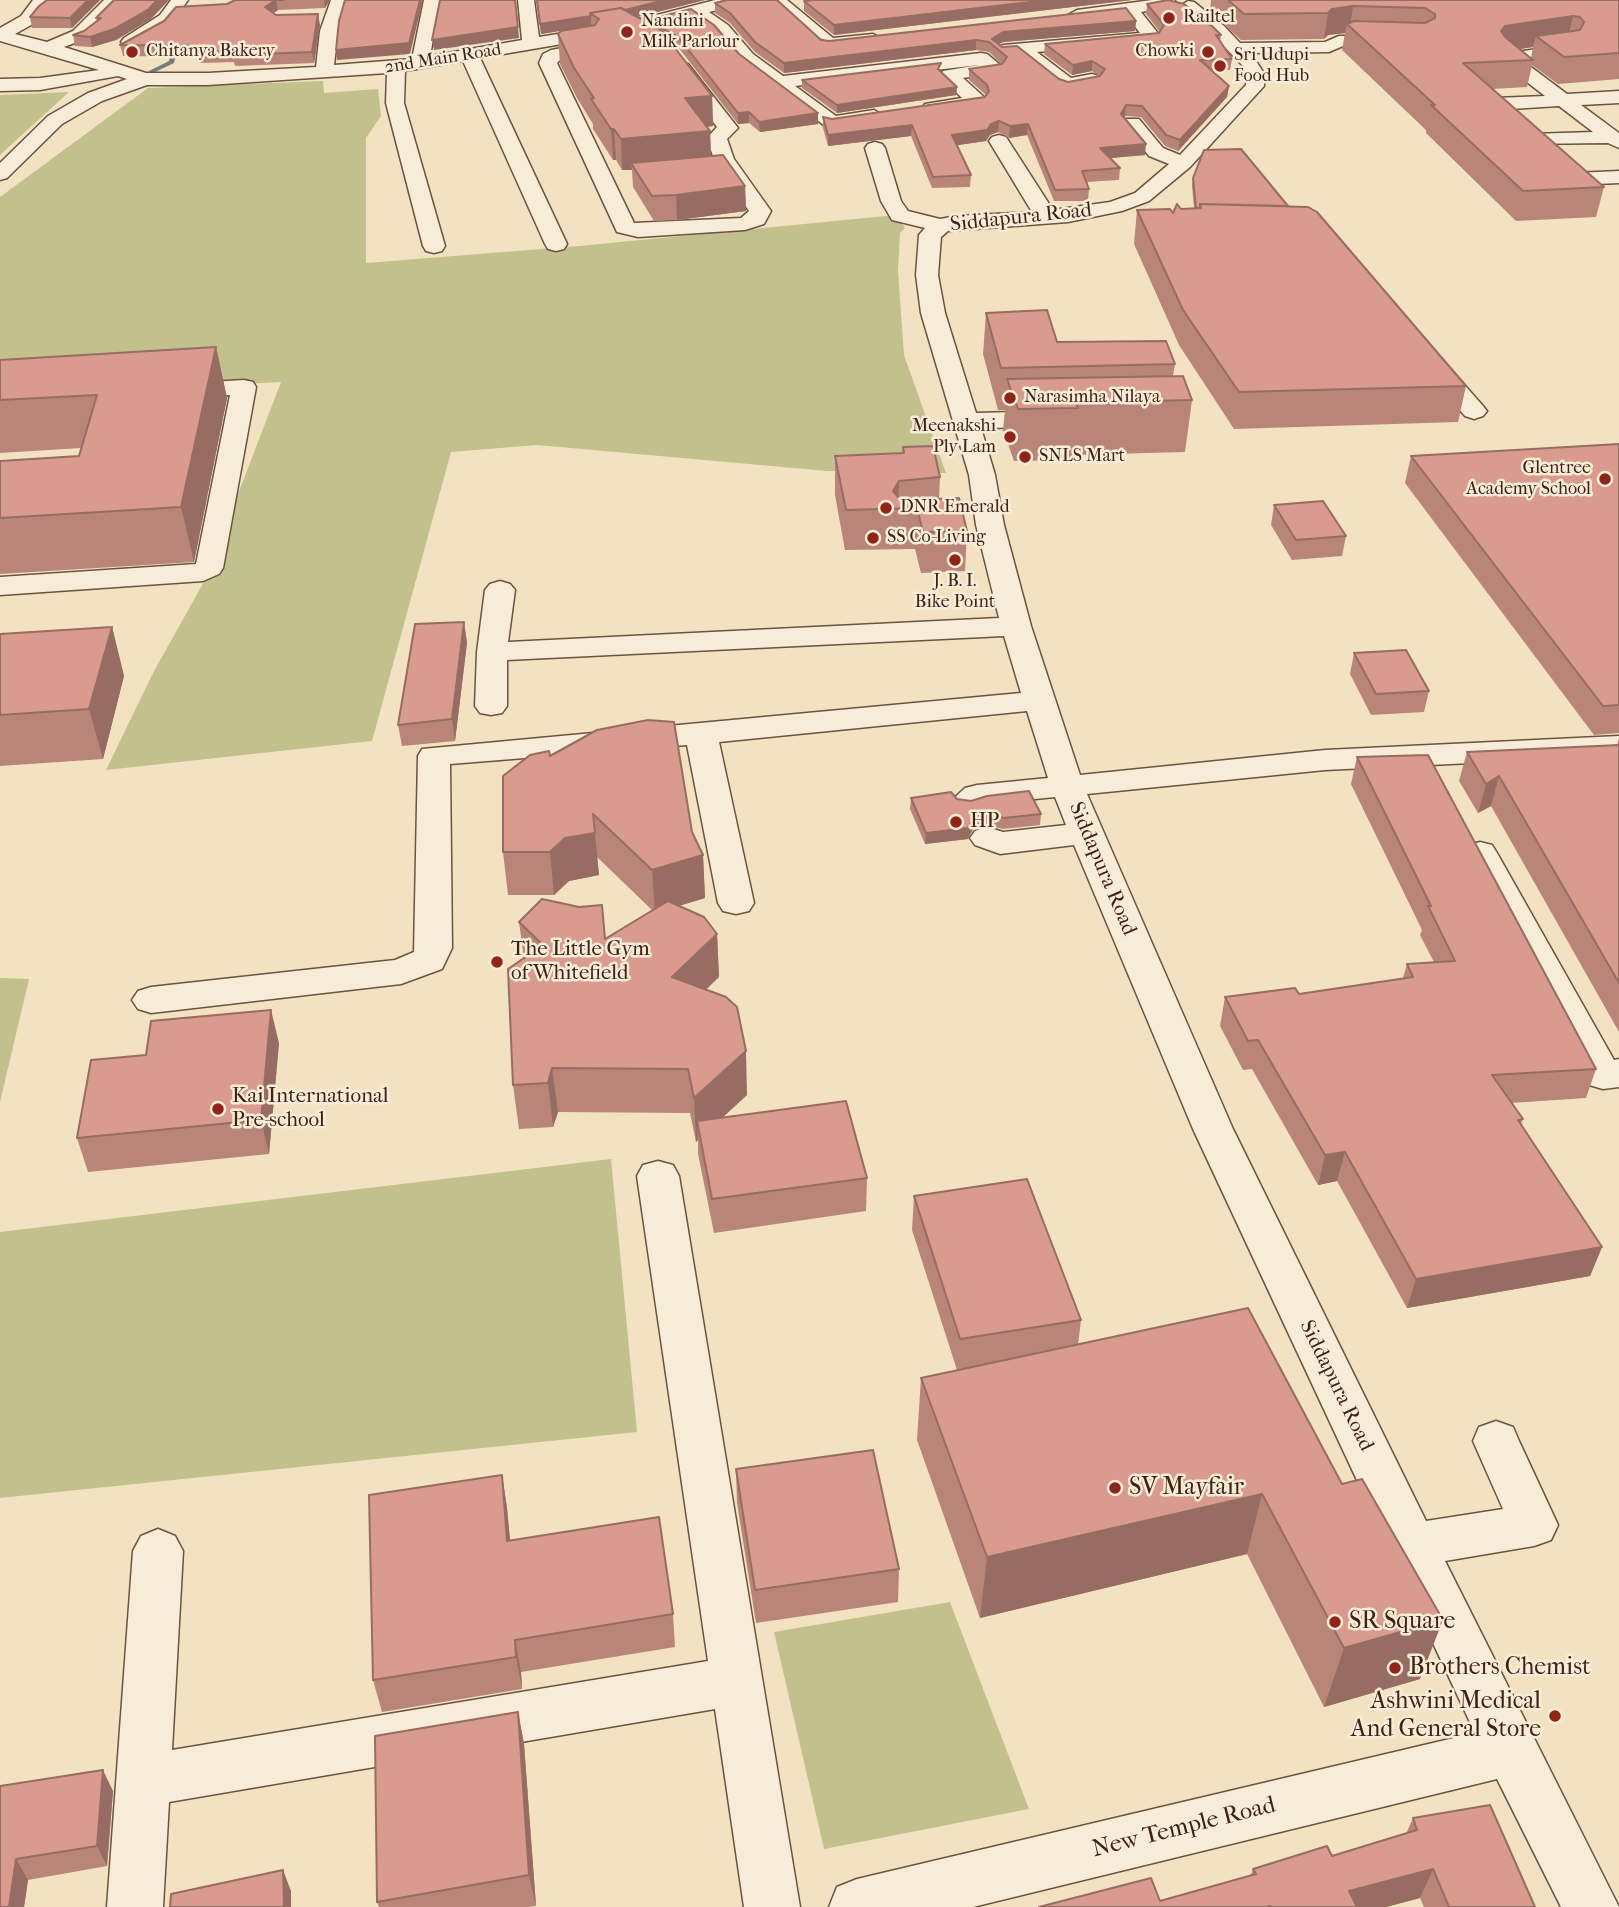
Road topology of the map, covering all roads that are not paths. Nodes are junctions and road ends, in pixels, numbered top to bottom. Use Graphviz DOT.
graph roads {
  1 [pos="41,0"];
  2 [pos="114,0"];
  3 [pos="432,0"];
  4 [pos="526,0"];
  5 [pos="1163,1"];
  6 [pos="781,3"];
  7 [pos="811,3"];
  8 [pos="715,4"];
  9 [pos="1213,5"];
  10 [pos="183,6"];
  11 [pos="1188,6"];
  12 [pos="337,8"];
  13 [pos="1130,9"];
  14 [pos="312,17"];
  15 [pos="625,23"];
  16 [pos="0,35"];
  17 [pos="884,37"];
  18 [pos="1107,40"];
  19 [pos="1203,40"];
  20 [pos="1409,41"];
  21 [pos="1231,43"];
  22 [pos="531,45"];
  23 [pos="1005,45"];
  24 [pos="910,46"];
  25 [pos="48,48"];
  26 [pos="1567,50"];
  27 [pos="470,56"];
  28 [pos="981,58"];
  29 [pos="80,60"];
  30 [pos="420,63"];
  31 [pos="932,64"];
  32 [pos="396,67"];
  33 [pos="324,72"];
  34 [pos="119,73"];
  35 [pos="145,79"];
  36 [pos="1092,80"];
  37 [pos="779,82"];
  38 [pos="0,85"];
  39 [pos="1619,97"];
  40 [pos="1563,100"];
  41 [pos="1495,104"];
  42 [pos="915,110"];
  43 [pos="890,114"];
  44 [pos="1132,123"];
  45 [pos="1615,137"];
  46 [pos="1531,139"];
  47 [pos="999,141"];
  48 [pos="875,148"];
  49 [pos="1183,163"];
  50 [pos="0,174"];
  51 [pos="1619,177"];
  52 [pos="1574,179"];
  53 [pos="1046,216"];
  54 [pos="940,226"];
  55 [pos="556,244"];
  56 [pos="434,246"];
  57 [pos="1420,350"];
  58 [pos="149,393"];
  59 [pos="1474,411"];
  60 [pos="1074,419"];
  61 [pos="965,421"];
  62 [pos="0,586"];
  63 [pos="500,590"];
  64 [pos="1016,626"];
  65 [pos="492,652"];
  66 [pos="491,706"];
  67 [pos="1043,713"];
  68 [pos="704,745"];
  69 [pos="1425,754"];
  70 [pos="1614,754"];
  71 [pos="1067,787"];
  72 [pos="1445,790"];
  73 [pos="969,800"];
  74 [pos="1465,826"];
  75 [pos="1087,833"];
  76 [pos="987,838"];
  77 [pos="736,903"];
  78 [pos="150,1000"];
  79 [pos="1619,1073"];
  80 [pos="658,1177"];
  81 [pos="1496,1441"];
  82 [pos="1413,1545"];
  83 [pos="158,1551"];
  84 [pos="736,1681"];
  85 [pos="1510,1750"];
  86 [pos="142,1782"];
  87 [pos="135,1907"];
  88 [pos="772,1907"];
  89 [pos="857,1907"];
  90 [pos="1591,1907"];
  1 -- 16 [label="street"];
  2 -- 25 [label="street"];
  3 -- 30 [label="street"];
  4 -- 22 [label="street"];
  5 -- 11 [label="street"];
  5 -- 13 [label="street"];
  6 -- 7 [label="street"];
  6 -- 17 [label="street"];
  8 -- 15 [label="street, 2nd Main Road"];
  8 -- 37 [label="street"];
  9 -- 11 [label="street"];
  10 -- 29 [label="street"];
  11 -- 21 [label="street, Siddapura Road"];
  12 -- 14 [label="street"];
  12 -- 33 [label="street"];
  13 -- 18 [label="street"];
  13 -- 18 [label="street"];
  15 -- 15 [label="street"];
  15 -- 22 [label="street, 2nd Main Road"];
  16 -- 25 [label="street"];
  18 -- 23 [label="street"];
  19 -- 21 [label="street"];
  20 -- 21 [label="street"];
  21 -- 49 [label="street, Siddapura Road"];
  22 -- 27 [label="street, 2nd Main Road"];
  23 -- 28 [label="street"];
  23 -- 36 [label="street"];
  24 -- 31 [label="street"];
  25 -- 29 [label="street"];
  26 -- 40 [label="street"];
  27 -- 30 [label="street, 2nd Main Road"];
  27 -- 55 [label="street"];
  28 -- 31 [label="street"];
  28 -- 42 [label="street"];
  29 -- 34 [label="street"];
  30 -- 32 [label="street, 2nd Main Road"];
  31 -- 37 [label="street"];
  32 -- 33 [label="street, 2nd Main Road"];
  32 -- 56 [label="street"];
  33 -- 35 [label="street, 2nd Main Road"];
  34 -- 35 [label="street"];
  34 -- 38 [label="street"];
  35 -- 50 [label="street"];
  37 -- 43 [label="street"];
  39 -- 40 [label="street"];
  40 -- 41 [label="street"];
  40 -- 45 [label="street"];
  44 -- 49 [label="street"];
  45 -- 46 [label="street"];
  47 -- 53 [label="street"];
  48 -- 54 [label="street"];
  49 -- 53 [label="street, Siddapura Road"];
  51 -- 52 [label="street"];
  53 -- 54 [label="street, Siddapura Road"];
  54 -- 61 [label="street, Siddapura Road"];
  57 -- 59 [label="street"];
  58 -- 62 [label="street"];
  60 -- 61 [label="street"];
  61 -- 64 [label="street, Siddapura Road"];
  63 -- 65 [label="street"];
  64 -- 65 [label="street"];
  64 -- 67 [label="street, Siddapura Road"];
  65 -- 66 [label="street"];
  67 -- 68 [label="street"];
  67 -- 71 [label="street, Siddapura Road"];
  68 -- 77 [label="street"];
  68 -- 78 [label="street"];
  69 -- 70 [label="street"];
  69 -- 71 [label="street"];
  69 -- 72 [label="street"];
  71 -- 73 [label="street"];
  71 -- 75 [label="street, Siddapura Road"];
  74 -- 79 [label="street"];
  75 -- 76 [label="street"];
  75 -- 82 [label="street, Siddapura Road"];
  80 -- 84 [label="street"];
  81 -- 82 [label="street"];
  82 -- 85 [label="street, Siddapura Road"];
  83 -- 86 [label="street"];
  84 -- 86 [label="street"];
  84 -- 88 [label="street"];
  85 -- 89 [label="street, New Temple Road"];
  85 -- 90 [label="street, Siddapura Road"];
  86 -- 87 [label="street"];
}
